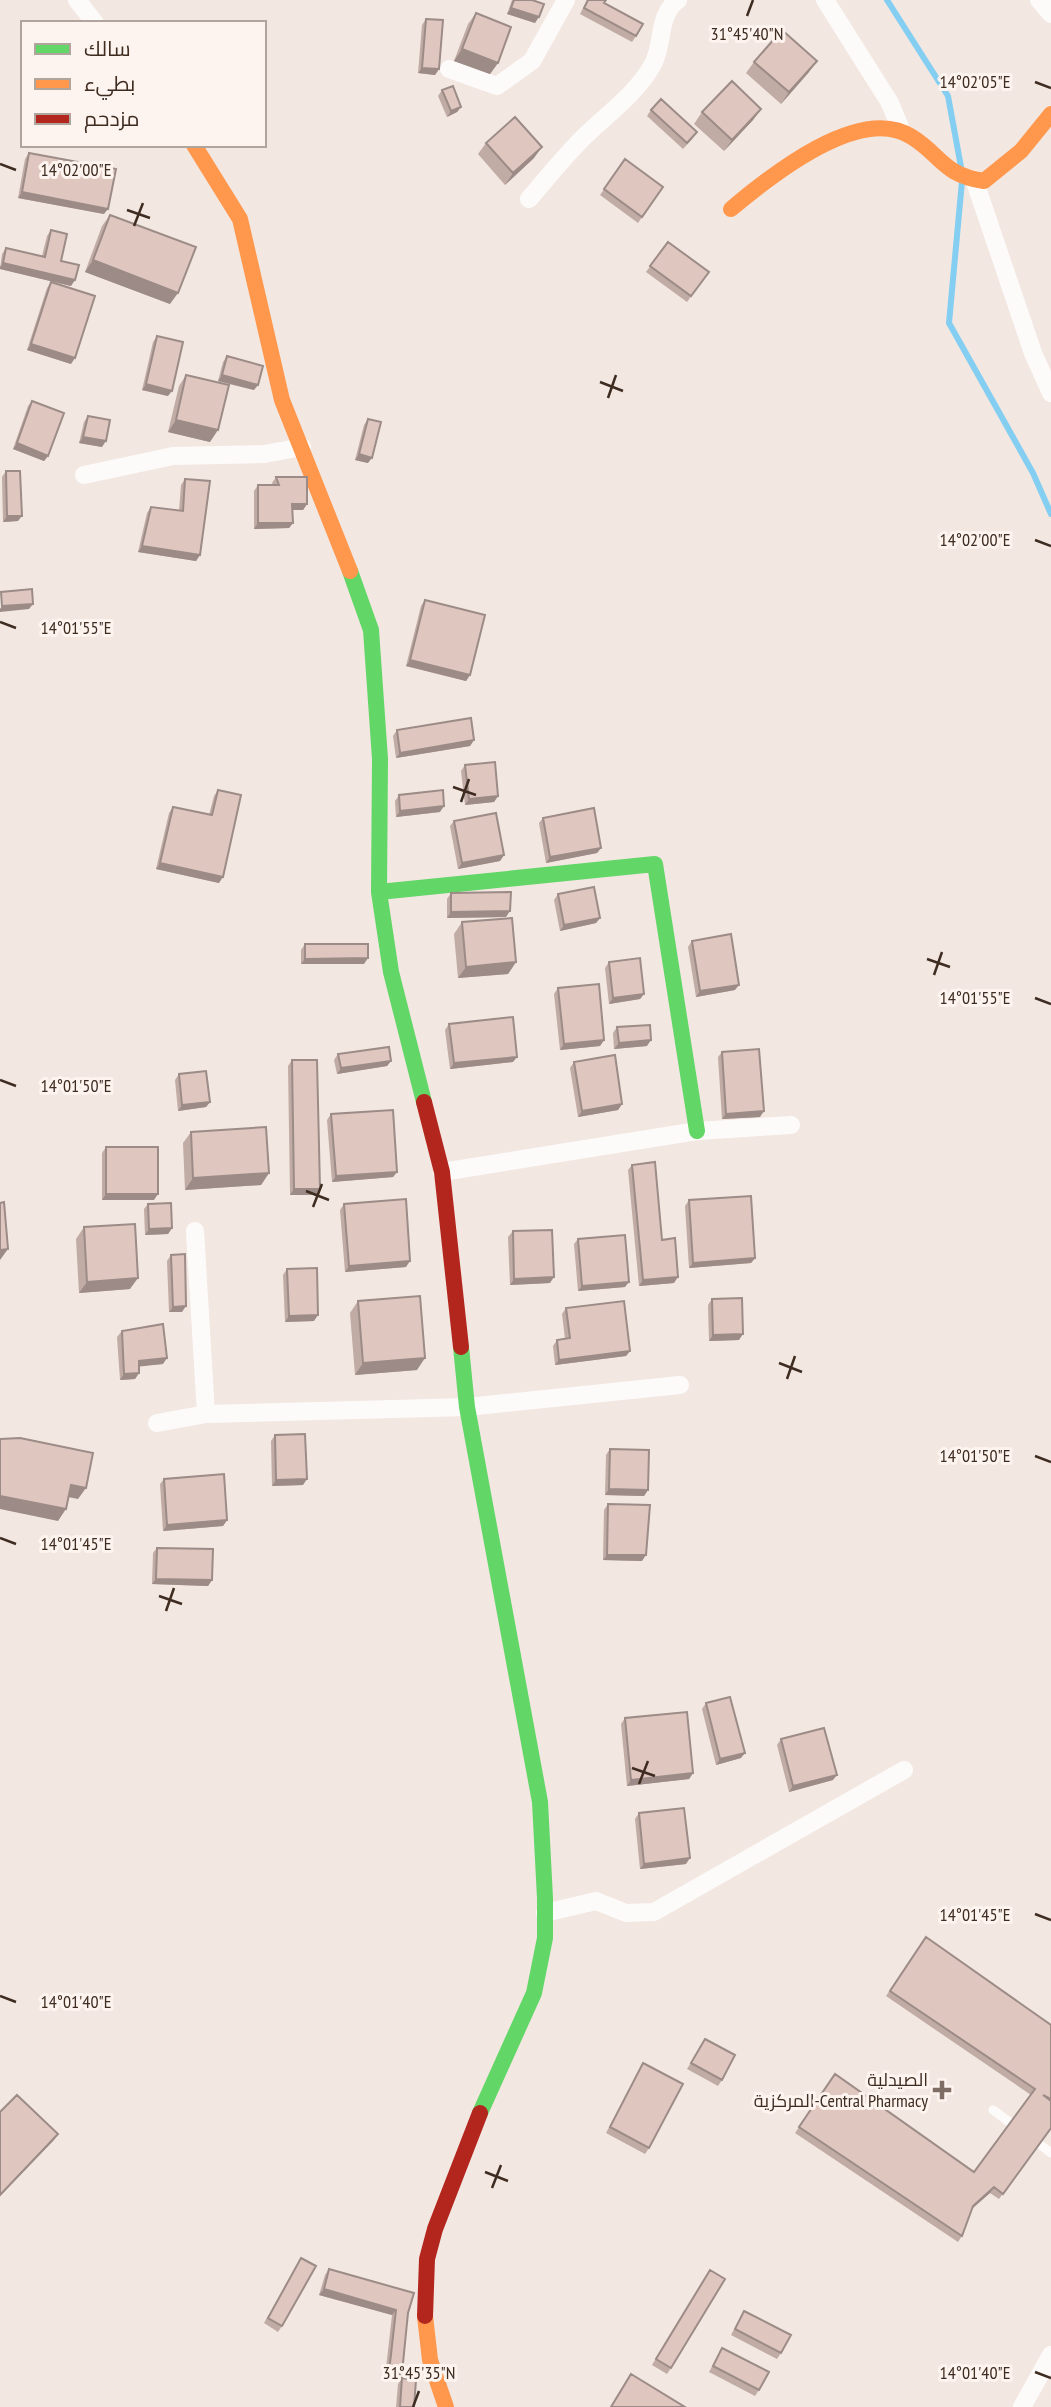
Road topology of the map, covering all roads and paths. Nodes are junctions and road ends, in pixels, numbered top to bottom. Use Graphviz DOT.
graph roads {
  1 [pos="77,0"];
  2 [pos="566,0"];
  3 [pos="678,0"];
  4 [pos="825,0"];
  5 [pos="1039,0"];
  6 [pos="1051,14"];
  7 [pos="94,21"];
  8 [pos="449,69"];
  9 [pos="1051,114"];
  10 [pos="901,130"];
  11 [pos="195,147"];
  12 [pos="979,180"];
  13 [pos="529,199"];
  14 [pos="731,209"];
  15 [pos="1051,393"];
  16 [pos="302,447"];
  17 [pos="85,475"];
  18 [pos="379,892"];
  19 [pos="791,1125"];
  20 [pos="697,1131"];
  21 [pos="442,1172"];
  22 [pos="195,1231"];
  23 [pos="680,1385"];
  24 [pos="467,1407"];
  25 [pos="206,1414"];
  26 [pos="157,1423"];
  27 [pos="904,1769"];
  28 [pos="545,1913"];
  29 [pos="993,2110"];
  30 [pos="1051,2153"];
  31 [pos="1051,2355"];
  32 [pos="446,2407"];
  33 [pos="1022,2407"];
  1 -- 7 [label="street"];
  2 -- 8 [label="street"];
  3 -- 13 [label="street"];
  4 -- 10 [label="street"];
  5 -- 6 [label="street"];
  9 -- 12 [label="street"];
  10 -- 12 [label="street"];
  10 -- 14 [label="street"];
  11 -- 16 [label="street"];
  12 -- 15 [label="street"];
  16 -- 17 [label="street"];
  16 -- 18 [label="street"];
  18 -- 20 [label="street"];
  18 -- 21 [label="street"];
  19 -- 20 [label="street"];
  20 -- 21 [label="street"];
  21 -- 24 [label="street"];
  22 -- 25 [label="street"];
  23 -- 24 [label="street"];
  24 -- 25 [label="street"];
  24 -- 28 [label="street"];
  25 -- 26 [label="street"];
  27 -- 28 [label="street"];
  28 -- 32 [label="street"];
  29 -- 30 [label="lane"];
  31 -- 33 [label="street"];
}
